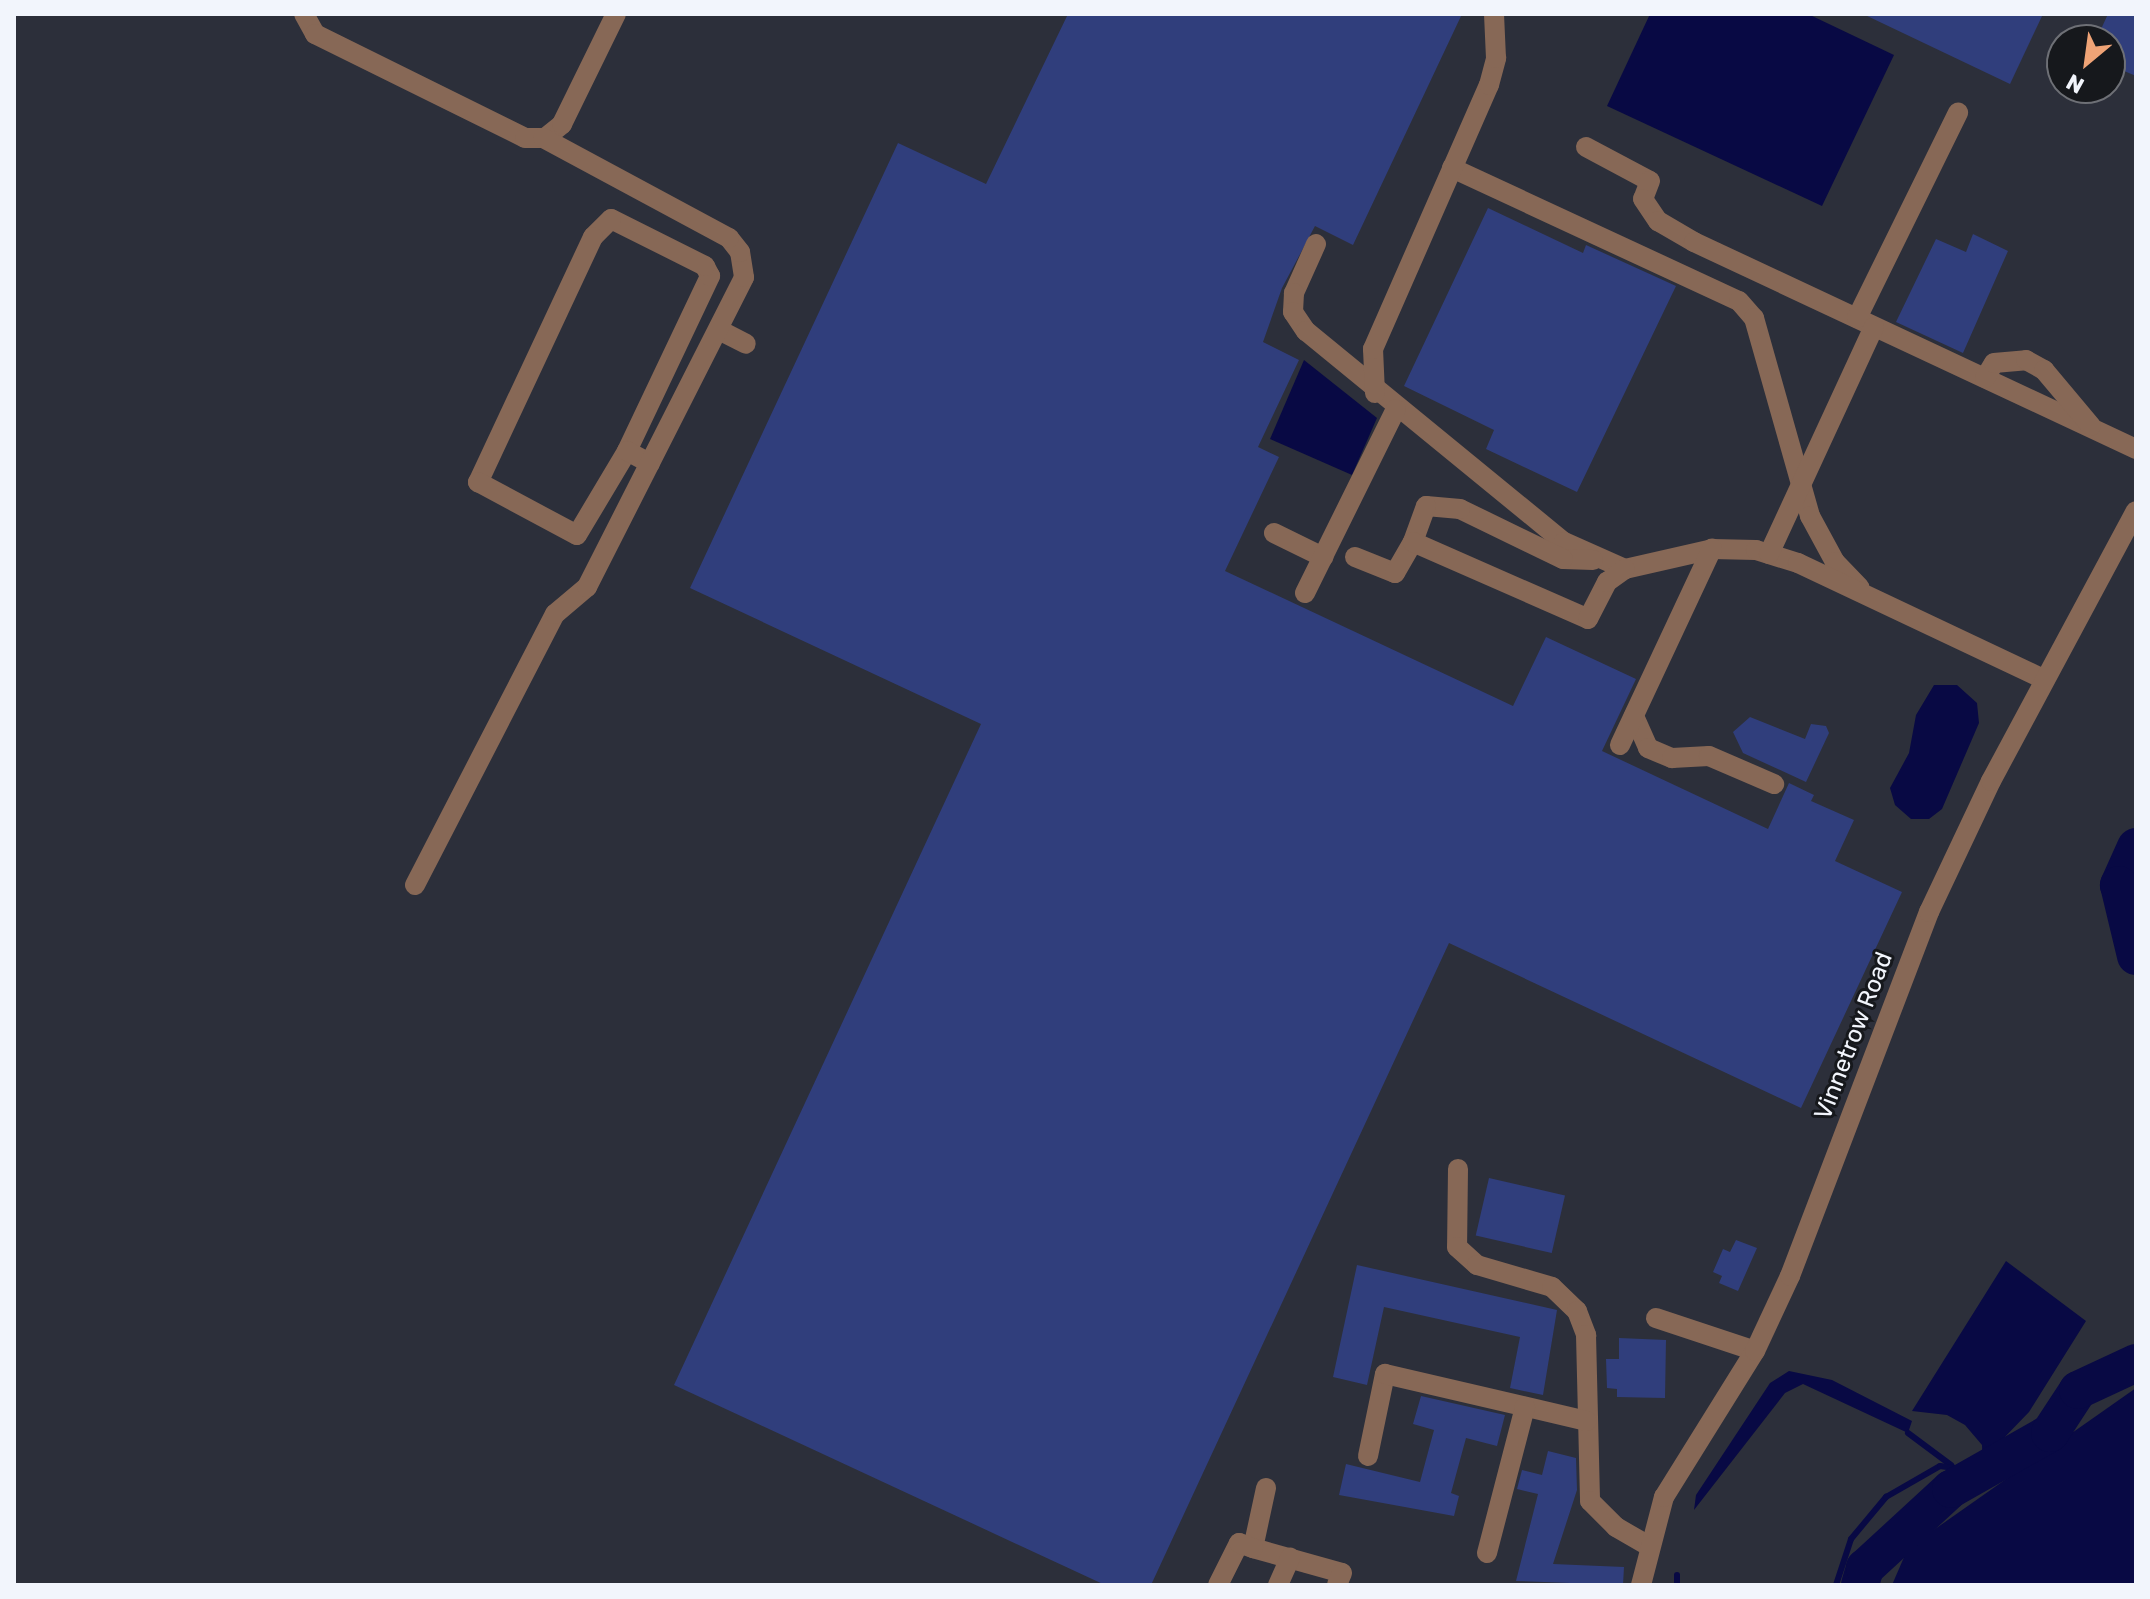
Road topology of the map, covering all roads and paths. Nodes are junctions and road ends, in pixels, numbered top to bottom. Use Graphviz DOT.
graph roads {
  1 [pos="304,14"];
  2 [pos="616,14"];
  3 [pos="1494,14"];
  4 [pos="1958,113"];
  5 [pos="543,138"];
  6 [pos="1586,147"];
  7 [pos="1452,168"];
  8 [pos="1316,244"];
  9 [pos="1865,322"];
  10 [pos="719,330"];
  11 [pos="746,344"];
  12 [pos="673,359"];
  13 [pos="698,371"];
  14 [pos="1985,378"];
  15 [pos="1375,393"];
  16 [pos="1396,409"];
  17 [pos="2094,429"];
  18 [pos="2136,449"];
  19 [pos="627,451"];
  20 [pos="650,463"];
  21 [pos="1802,488"];
  22 [pos="2136,511"];
  23 [pos="1274,533"];
  24 [pos="1413,542"];
  25 [pos="1712,549"];
  26 [pos="1769,554"];
  27 [pos="1323,557"];
  28 [pos="1355,557"];
  29 [pos="1597,560"];
  30 [pos="1625,569"];
  31 [pos="1305,593"];
  32 [pos="1868,596"];
  33 [pos="2045,680"];
  34 [pos="1634,716"];
  35 [pos="1620,745"];
  36 [pos="1774,784"];
  37 [pos="415,885"];
  38 [pos="1458,1169"];
  39 [pos="1656,1318"];
  40 [pos="1755,1351"];
  41 [pos="1525,1407"];
  42 [pos="1587,1421"];
  43 [pos="1368,1456"];
  44 [pos="1266,1488"];
  45 [pos="1647,1545"];
  46 [pos="1253,1548"];
  47 [pos="1487,1553"];
  48 [pos="1290,1558"];
  49 [pos="1218,1585"];
  50 [pos="1278,1585"];
  51 [pos="1337,1585"];
  52 [pos="1641,1585"];
  1 -- 5 [label="street"];
  2 -- 5 [label="street"];
  3 -- 7 [label="street"];
  4 -- 9 [label="street"];
  5 -- 10 [label="street"];
  6 -- 9 [label="street"];
  7 -- 15 [label="street"];
  7 -- 21 [label="street"];
  8 -- 15 [label="street"];
  9 -- 14 [label="street"];
  9 -- 21 [label="street"];
  10 -- 11 [label="street"];
  10 -- 13 [label="street"];
  12 -- 13 [label="street"];
  12 -- 19 [label="street"];
  12 -- 19 [label="street"];
  13 -- 20 [label="street"];
  14 -- 17 [label="street"];
  14 -- 17 [label="street"];
  15 -- 16 [label="street"];
  16 -- 27 [label="street"];
  16 -- 29 [label="street"];
  17 -- 18 [label="street"];
  19 -- 20 [label="street"];
  20 -- 37 [label="street"];
  21 -- 26 [label="street"];
  21 -- 32 [label="street"];
  22 -- 33 [label="street, Vinnetrow Road"];
  23 -- 27 [label="street"];
  24 -- 28 [label="street"];
  24 -- 29 [label="street"];
  24 -- 30 [label="street"];
  25 -- 26 [label="street"];
  25 -- 30 [label="street"];
  25 -- 34 [label="street"];
  26 -- 32 [label="street"];
  27 -- 31 [label="street"];
  29 -- 30 [label="street"];
  32 -- 33 [label="street"];
  33 -- 40 [label="street, Vinnetrow Road"];
  34 -- 35 [label="street"];
  34 -- 36 [label="street"];
  38 -- 42 [label="street"];
  39 -- 40 [label="street"];
  40 -- 45 [label="street, Vinnetrow Road"];
  41 -- 42 [label="street"];
  41 -- 43 [label="street"];
  41 -- 47 [label="street"];
  42 -- 45 [label="street"];
  44 -- 46 [label="street"];
  45 -- 52 [label="street, Vinnetrow Road"];
  46 -- 48 [label="street"];
  46 -- 49 [label="street"];
  48 -- 50 [label="street"];
  48 -- 51 [label="street"];
}
